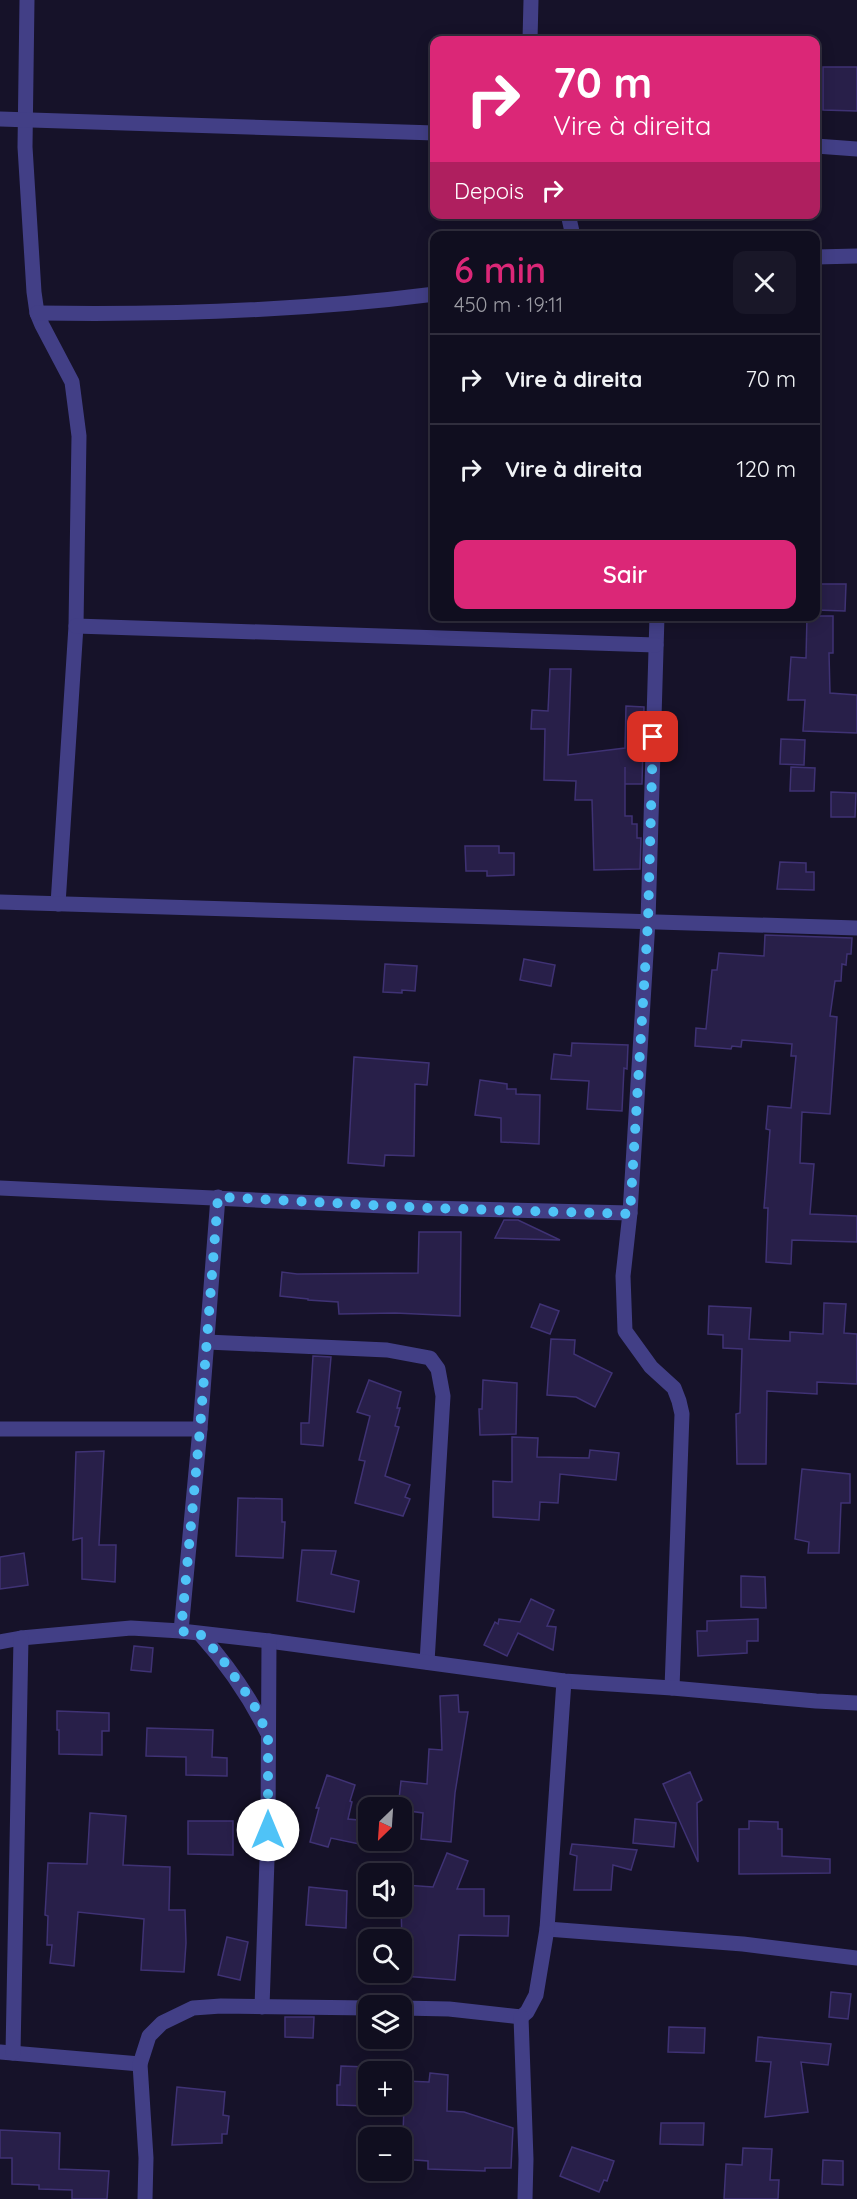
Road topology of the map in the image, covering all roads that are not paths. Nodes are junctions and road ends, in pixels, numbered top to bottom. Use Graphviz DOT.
graph roads {
  1 [pos="27,0"];
  2 [pos="531,0"];
  3 [pos="530,36"];
  4 [pos="25,118"];
  5 [pos="0,119"];
  6 [pos="430,133"];
  7 [pos="820,146"];
  8 [pos="857,149"];
  9 [pos="820,256"];
  10 [pos="857,256"];
  11 [pos="430,295"];
  12 [pos="38,313"];
  13 [pos="657,621"];
  14 [pos="76,626"];
  15 [pos="656,645"];
  16 [pos="0,902"];
  17 [pos="58,904"];
  18 [pos="648,921"];
  19 [pos="857,928"];
  20 [pos="0,1188"];
  21 [pos="218,1197"];
  22 [pos="630,1214"];
  23 [pos="207,1342"];
  24 [pos="0,1429"];
  25 [pos="200,1429"];
  26 [pos="181,1631"];
  27 [pos="200,1634"];
  28 [pos="21,1638"];
  29 [pos="269,1641"];
  30 [pos="0,1642"];
  31 [pos="427,1662"];
  32 [pos="564,1682"];
  33 [pos="672,1688"];
  34 [pos="857,1703"];
  35 [pos="268,1735"];
  36 [pos="547,1929"];
  37 [pos="857,1958"];
  38 [pos="262,2007"];
  39 [pos="358,2008"];
  40 [pos="412,2008"];
  41 [pos="521,2017"];
  42 [pos="7,2053"];
  43 [pos="140,2064"];
  44 [pos="145,2199"];
  45 [pos="525,2199"];
  1 -- 4 [label="street"];
  2 -- 3 [label="street"];
  4 -- 5 [label="street"];
  4 -- 6 [label="street"];
  4 -- 12 [label="street"];
  7 -- 8 [label="street"];
  9 -- 10 [label="street"];
  11 -- 12 [label="street"];
  12 -- 14 [label="street"];
  13 -- 15 [label="street"];
  14 -- 15 [label="street"];
  14 -- 17 [label="street"];
  15 -- 18 [label="street"];
  16 -- 17 [label="street"];
  17 -- 18 [label="street"];
  18 -- 19 [label="street"];
  18 -- 22 [label="street"];
  20 -- 21 [label="street"];
  21 -- 22 [label="street"];
  21 -- 23 [label="street"];
  22 -- 33 [label="street"];
  23 -- 25 [label="street"];
  23 -- 31 [label="street"];
  24 -- 25 [label="street"];
  25 -- 26 [label="street"];
  26 -- 27 [label="street"];
  26 -- 28 [label="street"];
  27 -- 29 [label="street"];
  27 -- 35 [label="street"];
  28 -- 30 [label="street"];
  28 -- 42 [label="street"];
  29 -- 31 [label="street"];
  29 -- 35 [label="street"];
  31 -- 32 [label="street"];
  32 -- 33 [label="street"];
  32 -- 36 [label="street"];
  33 -- 34 [label="street"];
  35 -- 38 [label="street"];
  36 -- 37 [label="street"];
  36 -- 41 [label="street"];
  38 -- 39 [label="street"];
  38 -- 43 [label="street"];
  40 -- 41 [label="street"];
  41 -- 45 [label="street"];
  42 -- 43 [label="street"];
  43 -- 44 [label="street"];
}
